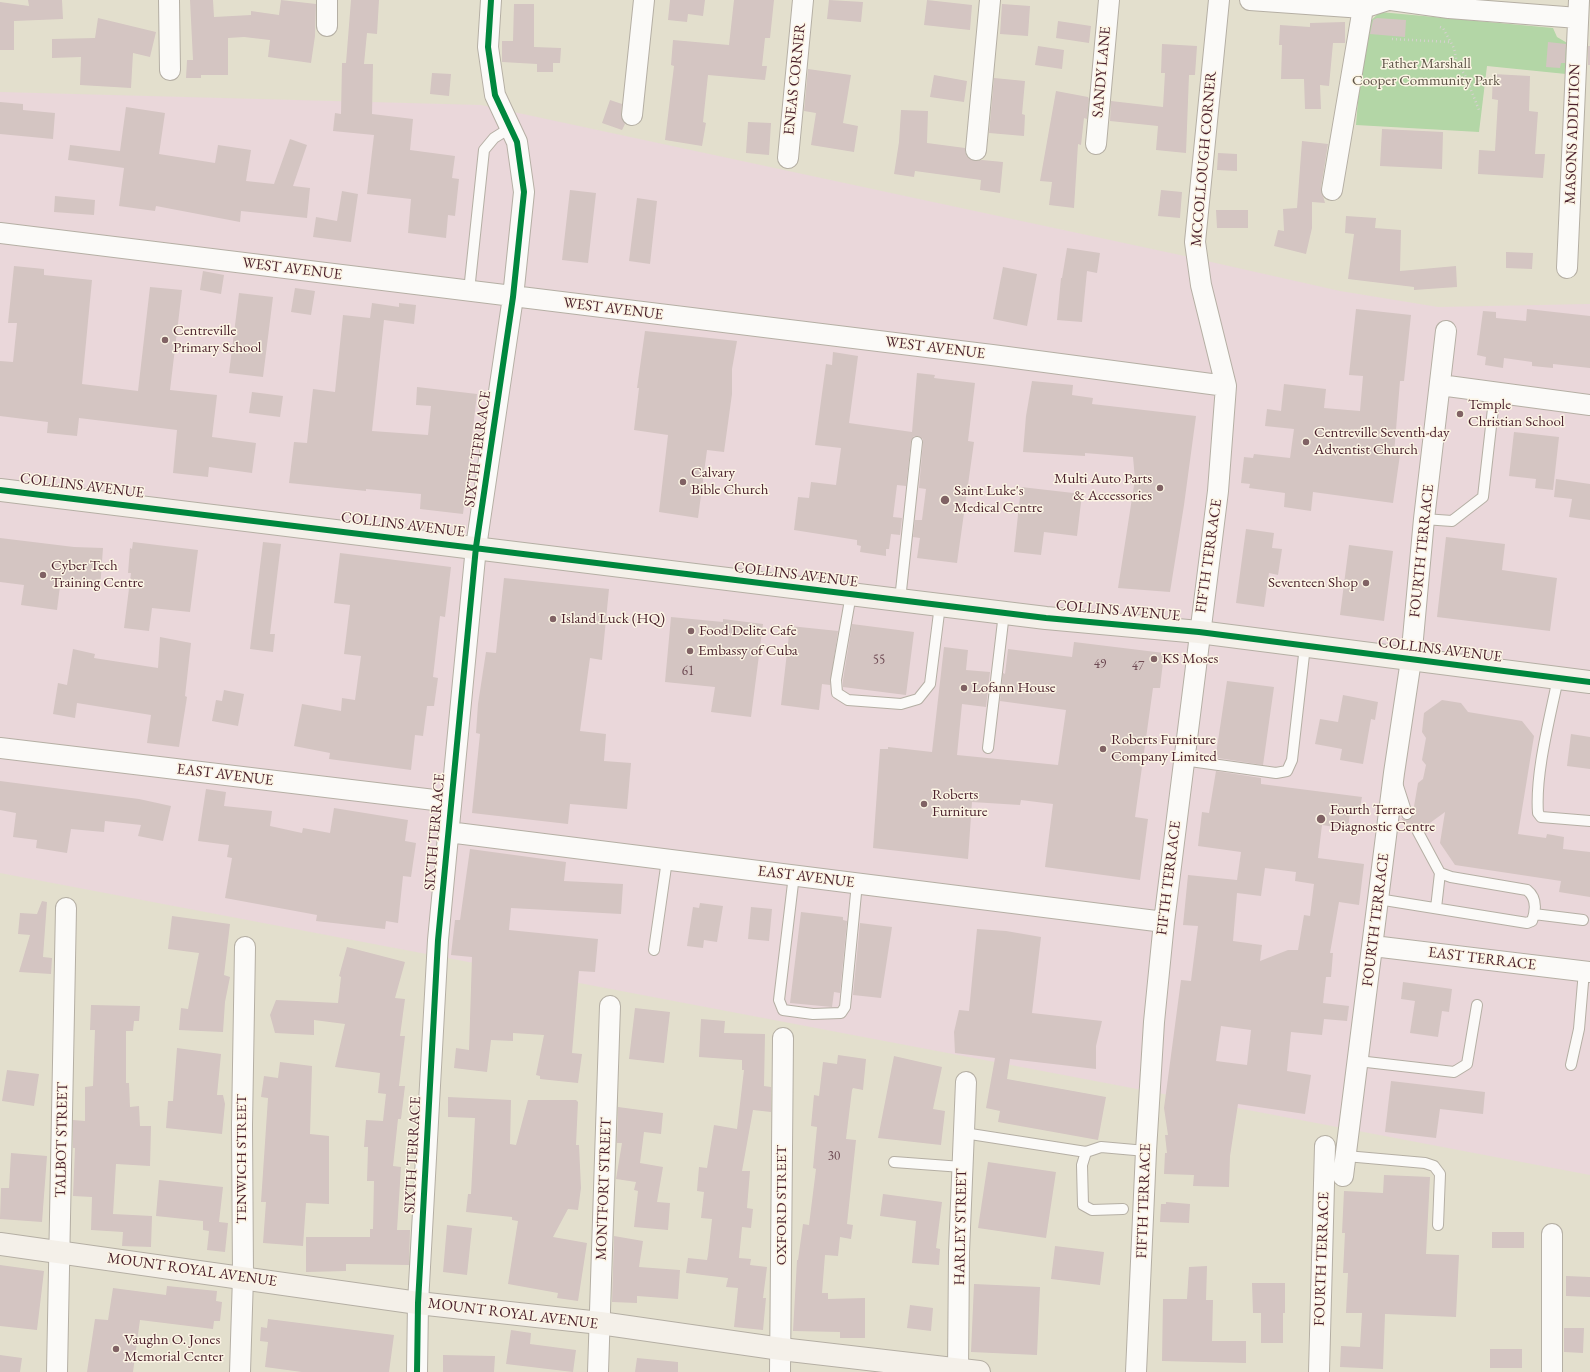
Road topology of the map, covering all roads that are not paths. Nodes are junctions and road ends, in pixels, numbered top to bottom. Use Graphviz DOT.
graph roads {
  1 [pos="169,0"];
  2 [pos="327,0"];
  3 [pos="491,0"];
  4 [pos="644,0"];
  5 [pos="803,0"];
  6 [pos="990,0"];
  7 [pos="1109,0"];
  8 [pos="1219,0"];
  9 [pos="1250,0"];
  10 [pos="1388,0"];
  11 [pos="1391,0"];
  12 [pos="1363,8"];
  13 [pos="1578,9"];
  14 [pos="327,26"];
  15 [pos="170,70"];
  16 [pos="632,115"];
  17 [pos="510,128"];
  18 [pos="1096,144"];
  19 [pos="976,150"];
  20 [pos="788,158"];
  21 [pos="1332,190"];
  22 [pos="0,233"];
  23 [pos="1567,268"];
  24 [pos="469,291"];
  25 [pos="513,297"];
  26 [pos="1446,331"];
  27 [pos="1226,386"];
  28 [pos="1440,386"];
  29 [pos="1495,391"];
  30 [pos="1590,405"];
  31 [pos="917,442"];
  32 [pos="0,490"];
  33 [pos="1424,520"];
  34 [pos="476,547"];
  35 [pos="851,594"];
  36 [pos="900,600"];
  37 [pos="940,605"];
  38 [pos="1004,612"];
  39 [pos="1199,632"];
  40 [pos="1305,646"];
  41 [pos="1411,660"];
  42 [pos="1558,678"];
  43 [pos="1590,682"];
  44 [pos="0,748"];
  45 [pos="988,748"];
  46 [pos="1183,760"];
  47 [pos="1394,773"];
  48 [pos="451,802"];
  49 [pos="1407,814"];
  50 [pos="1590,821"];
  51 [pos="448,832"];
  52 [pos="1418,832"];
  53 [pos="667,860"];
  54 [pos="1440,873"];
  55 [pos="794,875"];
  56 [pos="856,883"];
  57 [pos="1378,899"];
  58 [pos="66,908"];
  59 [pos="1436,908"];
  60 [pos="1534,914"];
  61 [pos="1583,920"];
  62 [pos="1164,922"];
  63 [pos="1373,946"];
  64 [pos="245,947"];
  65 [pos="654,950"];
  66 [pos="1587,972"];
  67 [pos="1477,1005"];
  68 [pos="610,1006"];
  69 [pos="783,1038"];
  70 [pos="1358,1061"];
  71 [pos="1571,1065"];
  72 [pos="966,1082"];
  73 [pos="964,1133"];
  74 [pos="1325,1146"];
  75 [pos="1146,1151"];
  76 [pos="1086,1152"];
  77 [pos="1346,1156"];
  78 [pos="894,1162"];
  79 [pos="962,1166"];
  80 [pos="1343,1176"];
  81 [pos="1123,1208"];
  82 [pos="1438,1225"];
  83 [pos="1552,1234"];
  84 [pos="0,1244"];
  85 [pos="60,1252"];
  86 [pos="243,1277"];
  87 [pos="418,1303"];
  88 [pos="600,1323"];
  89 [pos="781,1349"];
  90 [pos="965,1371"];
  91 [pos="58,1372"];
  92 [pos="240,1372"];
  93 [pos="417,1372"];
  94 [pos="598,1372"];
  95 [pos="780,1372"];
  96 [pos="1136,1372"];
  97 [pos="1319,1372"];
  98 [pos="1552,1372"];
  1 -- 15 [label="street"];
  2 -- 14 [label="street"];
  3 -- 17 [label="street, SIXTH TERRACE"];
  4 -- 16 [label="street"];
  5 -- 20 [label="street, ENEAS CORNER"];
  6 -- 19 [label="street"];
  7 -- 18 [label="street, SANDY LANE"];
  8 -- 27 [label="street, MCCOLLOUGH CORNER"];
  9 -- 12 [label="street"];
  10 -- 12 [label="street"];
  11 -- 13 [label="street"];
  12 -- 21 [label="street"];
  13 -- 23 [label="street, MASONS ADDITION"];
  17 -- 24 [label="lane"];
  17 -- 25 [label="street, SIXTH TERRACE"];
  22 -- 24 [label="street, WEST AVENUE"];
  24 -- 25 [label="street, WEST AVENUE"];
  25 -- 27 [label="street, WEST AVENUE"];
  25 -- 34 [label="street, SIXTH TERRACE"];
  26 -- 28 [label="street, FOURTH TERRACE"];
  27 -- 39 [label="street, FIFTH TERRACE"];
  28 -- 29 [label="street"];
  28 -- 33 [label="street, FOURTH TERRACE"];
  29 -- 30 [label="street"];
  29 -- 33 [label="lane"];
  31 -- 36 [label="lane"];
  32 -- 34 [label="street, COLLINS AVENUE"];
  33 -- 41 [label="street, FOURTH TERRACE"];
  34 -- 35 [label="street, COLLINS AVENUE"];
  34 -- 48 [label="street, SIXTH TERRACE"];
  35 -- 36 [label="street, COLLINS AVENUE"];
  35 -- 37 [label="lane"];
  36 -- 37 [label="street, COLLINS AVENUE"];
  37 -- 38 [label="street, COLLINS AVENUE"];
  38 -- 39 [label="street, COLLINS AVENUE"];
  38 -- 45 [label="lane"];
  39 -- 40 [label="street, COLLINS AVENUE"];
  39 -- 46 [label="street, FIFTH TERRACE"];
  40 -- 41 [label="street, COLLINS AVENUE"];
  40 -- 46 [label="lane"];
  41 -- 42 [label="street, COLLINS AVENUE"];
  41 -- 47 [label="street, FOURTH TERRACE"];
  42 -- 43 [label="street, COLLINS AVENUE"];
  42 -- 50 [label="lane"];
  44 -- 48 [label="street, EAST AVENUE"];
  46 -- 62 [label="street, FIFTH TERRACE"];
  47 -- 49 [label="lane"];
  47 -- 57 [label="street, FOURTH TERRACE"];
  48 -- 51 [label="street, SIXTH TERRACE"];
  51 -- 53 [label="street, EAST AVENUE"];
  51 -- 87 [label="street, SIXTH TERRACE"];
  52 -- 54 [label="lane"];
  53 -- 55 [label="street, EAST AVENUE"];
  53 -- 65 [label="lane"];
  54 -- 59 [label="lane"];
  54 -- 60 [label="lane"];
  55 -- 56 [label="street, EAST AVENUE"];
  55 -- 56 [label="lane"];
  56 -- 62 [label="street, EAST AVENUE"];
  57 -- 59 [label="lane"];
  57 -- 63 [label="street, FOURTH TERRACE"];
  58 -- 85 [label="street, TALBOT STREET"];
  59 -- 60 [label="lane"];
  60 -- 61 [label="lane"];
  62 -- 75 [label="street, FIFTH TERRACE"];
  63 -- 66 [label="street, EAST TERRACE"];
  63 -- 70 [label="street, FOURTH TERRACE"];
  64 -- 86 [label="street, TENWICH STREET"];
  66 -- 71 [label="lane"];
  67 -- 70 [label="lane"];
  68 -- 88 [label="street, MONTFORT STREET"];
  69 -- 89 [label="street, OXFORD STREET"];
  70 -- 77 [label="street, FOURTH TERRACE"];
  72 -- 73 [label="street, HARLEY STREET"];
  73 -- 76 [label="lane"];
  73 -- 79 [label="street, HARLEY STREET"];
  74 -- 97 [label="street, FOURTH TERRACE"];
  75 -- 76 [label="lane"];
  75 -- 96 [label="street, FIFTH TERRACE"];
  76 -- 81 [label="lane"];
  77 -- 80 [label="street, FOURTH TERRACE"];
  77 -- 82 [label="lane"];
  78 -- 79 [label="lane"];
  79 -- 90 [label="street, HARLEY STREET"];
  83 -- 98 [label="street"];
  84 -- 85 [label="street, MOUNT ROYAL AVENUE"];
  85 -- 86 [label="street, MOUNT ROYAL AVENUE"];
  85 -- 91 [label="street, TALBOT STREET"];
  86 -- 87 [label="street, MOUNT ROYAL AVENUE"];
  86 -- 92 [label="street, TENWICH STREET"];
  87 -- 88 [label="street, MOUNT ROYAL AVENUE"];
  87 -- 93 [label="street, SIXTH TERRACE"];
  88 -- 89 [label="street, MOUNT ROYAL AVENUE"];
  88 -- 94 [label="street, MONTFORT STREET"];
  89 -- 90 [label="street, MOUNT ROYAL AVENUE"];
  89 -- 95 [label="street, OXFORD STREET"];
}
